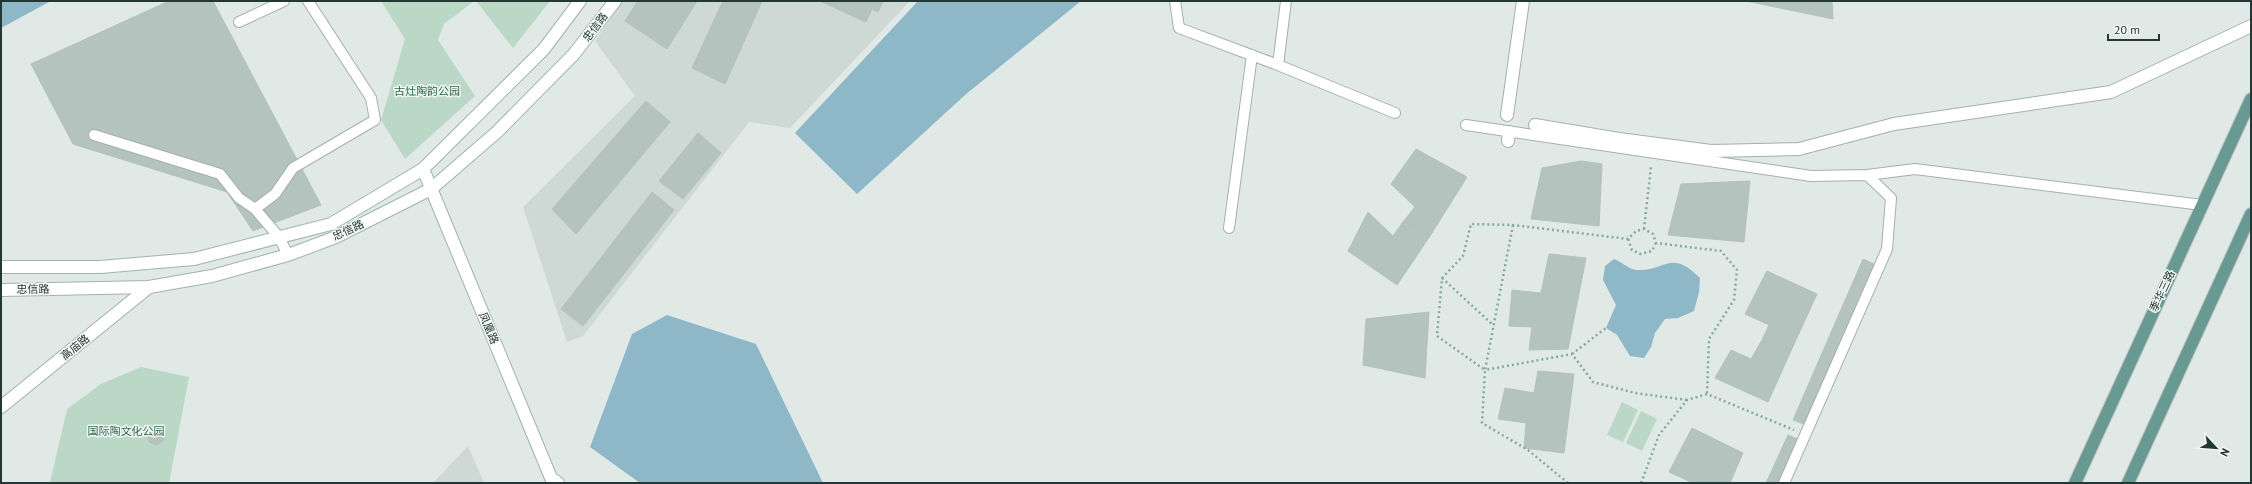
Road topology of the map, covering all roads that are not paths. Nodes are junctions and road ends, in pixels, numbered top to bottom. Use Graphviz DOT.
graph roads {
  1 [pos="284,1"];
  2 [pos="308,1"];
  3 [pos="580,1"];
  4 [pos="614,1"];
  5 [pos="1175,1"];
  6 [pos="1286,1"];
  7 [pos="1523,1"];
  8 [pos="239,22"];
  9 [pos="2251,26"];
  10 [pos="1252,55"];
  11 [pos="1278,65"];
  12 [pos="2251,99"];
  13 [pos="1395,113"];
  14 [pos="1508,115"];
  15 [pos="1466,125"];
  16 [pos="1535,125"];
  17 [pos="94,135"];
  18 [pos="423,169"];
  19 [pos="1867,174"];
  20 [pos="431,189"];
  21 [pos="2202,205"];
  22 [pos="255,209"];
  23 [pos="2251,214"];
  24 [pos="1229,228"];
  25 [pos="278,237"];
  26 [pos="288,255"];
  27 [pos="1,267"];
  28 [pos="149,287"];
  29 [pos="1,290"];
  30 [pos="1,407"];
  31 [pos="558,483"];
  32 [pos="1784,483"];
  33 [pos="2075,483"];
  34 [pos="2128,483"];
  1 -- 8 [label="lane"];
  2 -- 22 [label="lane"];
  3 -- 18 [label="main road, 忠信路"];
  4 -- 20 [label="main road, 忠信路"];
  5 -- 10 [label="lane"];
  6 -- 11 [label="lane"];
  7 -- 14 [label="main road"];
  9 -- 16 [label="main road"];
  10 -- 11 [label="lane"];
  10 -- 24 [label="lane"];
  11 -- 13 [label="lane"];
  12 -- 21 [label="main road, 季华三路"];
  15 -- 19 [label="lane"];
  17 -- 22 [label="lane"];
  18 -- 20 [label="main road, 凤凰路"];
  18 -- 25 [label="main road, 忠信路"];
  19 -- 21 [label="lane"];
  19 -- 32 [label="lane"];
  20 -- 26 [label="main road, 忠信路"];
  20 -- 31 [label="main road, 凤凰路"];
  21 -- 33 [label="main road, 季华三路"];
  22 -- 25 [label="lane"];
  23 -- 34 [label="main road"];
  25 -- 26 [label="lane"];
  25 -- 27 [label="main road, 忠信路"];
  26 -- 28 [label="main road, 忠信路"];
  28 -- 29 [label="main road, 忠信路"];
  28 -- 30 [label="main road, 高庙路"];
}
